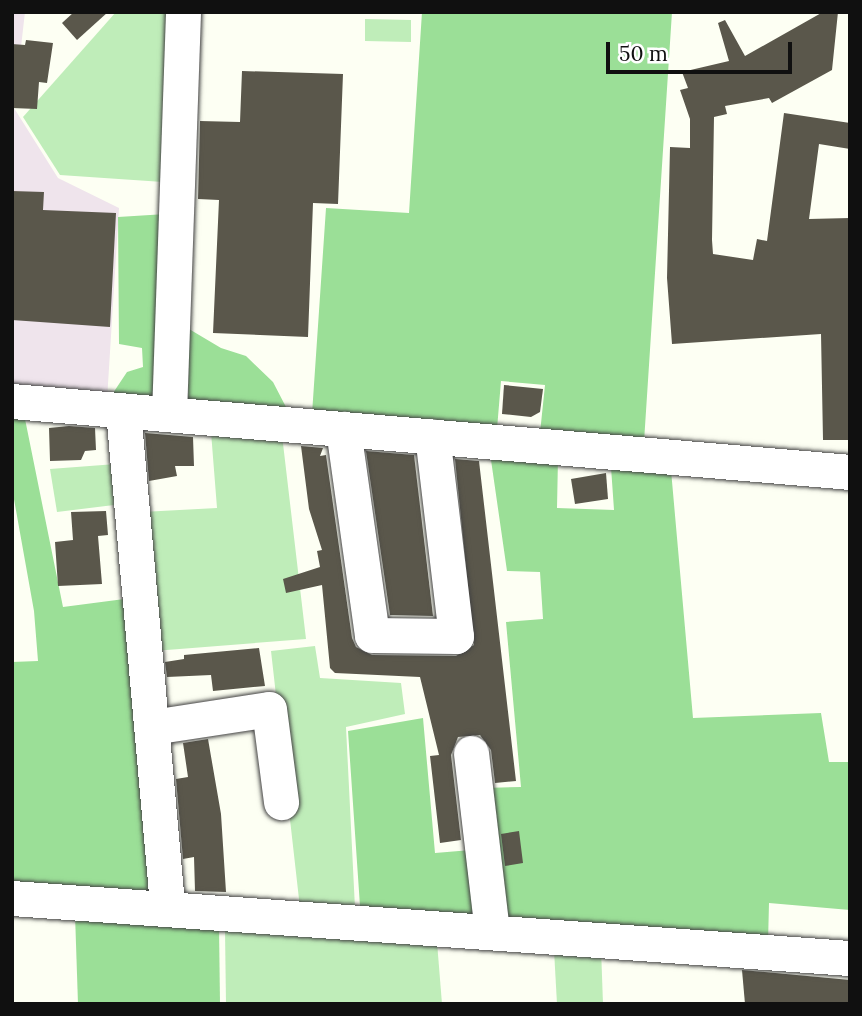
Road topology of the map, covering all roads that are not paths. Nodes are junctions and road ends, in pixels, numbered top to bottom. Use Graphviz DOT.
graph roads {
  1 [pos="183,12"];
  2 [pos="12,401"];
  3 [pos="123,411"];
  4 [pos="169,414"];
  5 [pos="342,429"];
  6 [pos="432,436"];
  7 [pos="849,476"];
  8 [pos="152,727"];
  9 [pos="471,753"];
  10 [pos="281,802"];
  11 [pos="12,898"];
  12 [pos="167,907"];
  13 [pos="492,931"];
  14 [pos="850,958"];
  1 -- 4 [label="street"];
  2 -- 3 [label="street"];
  3 -- 4 [label="street"];
  3 -- 8 [label="street"];
  4 -- 5 [label="street"];
  5 -- 6 [label="street"];
  5 -- 6 [label="street"];
  6 -- 7 [label="street"];
  8 -- 10 [label="street"];
  8 -- 12 [label="street"];
  9 -- 13 [label="street"];
  11 -- 12 [label="street"];
  12 -- 13 [label="street"];
  13 -- 14 [label="street"];
}
